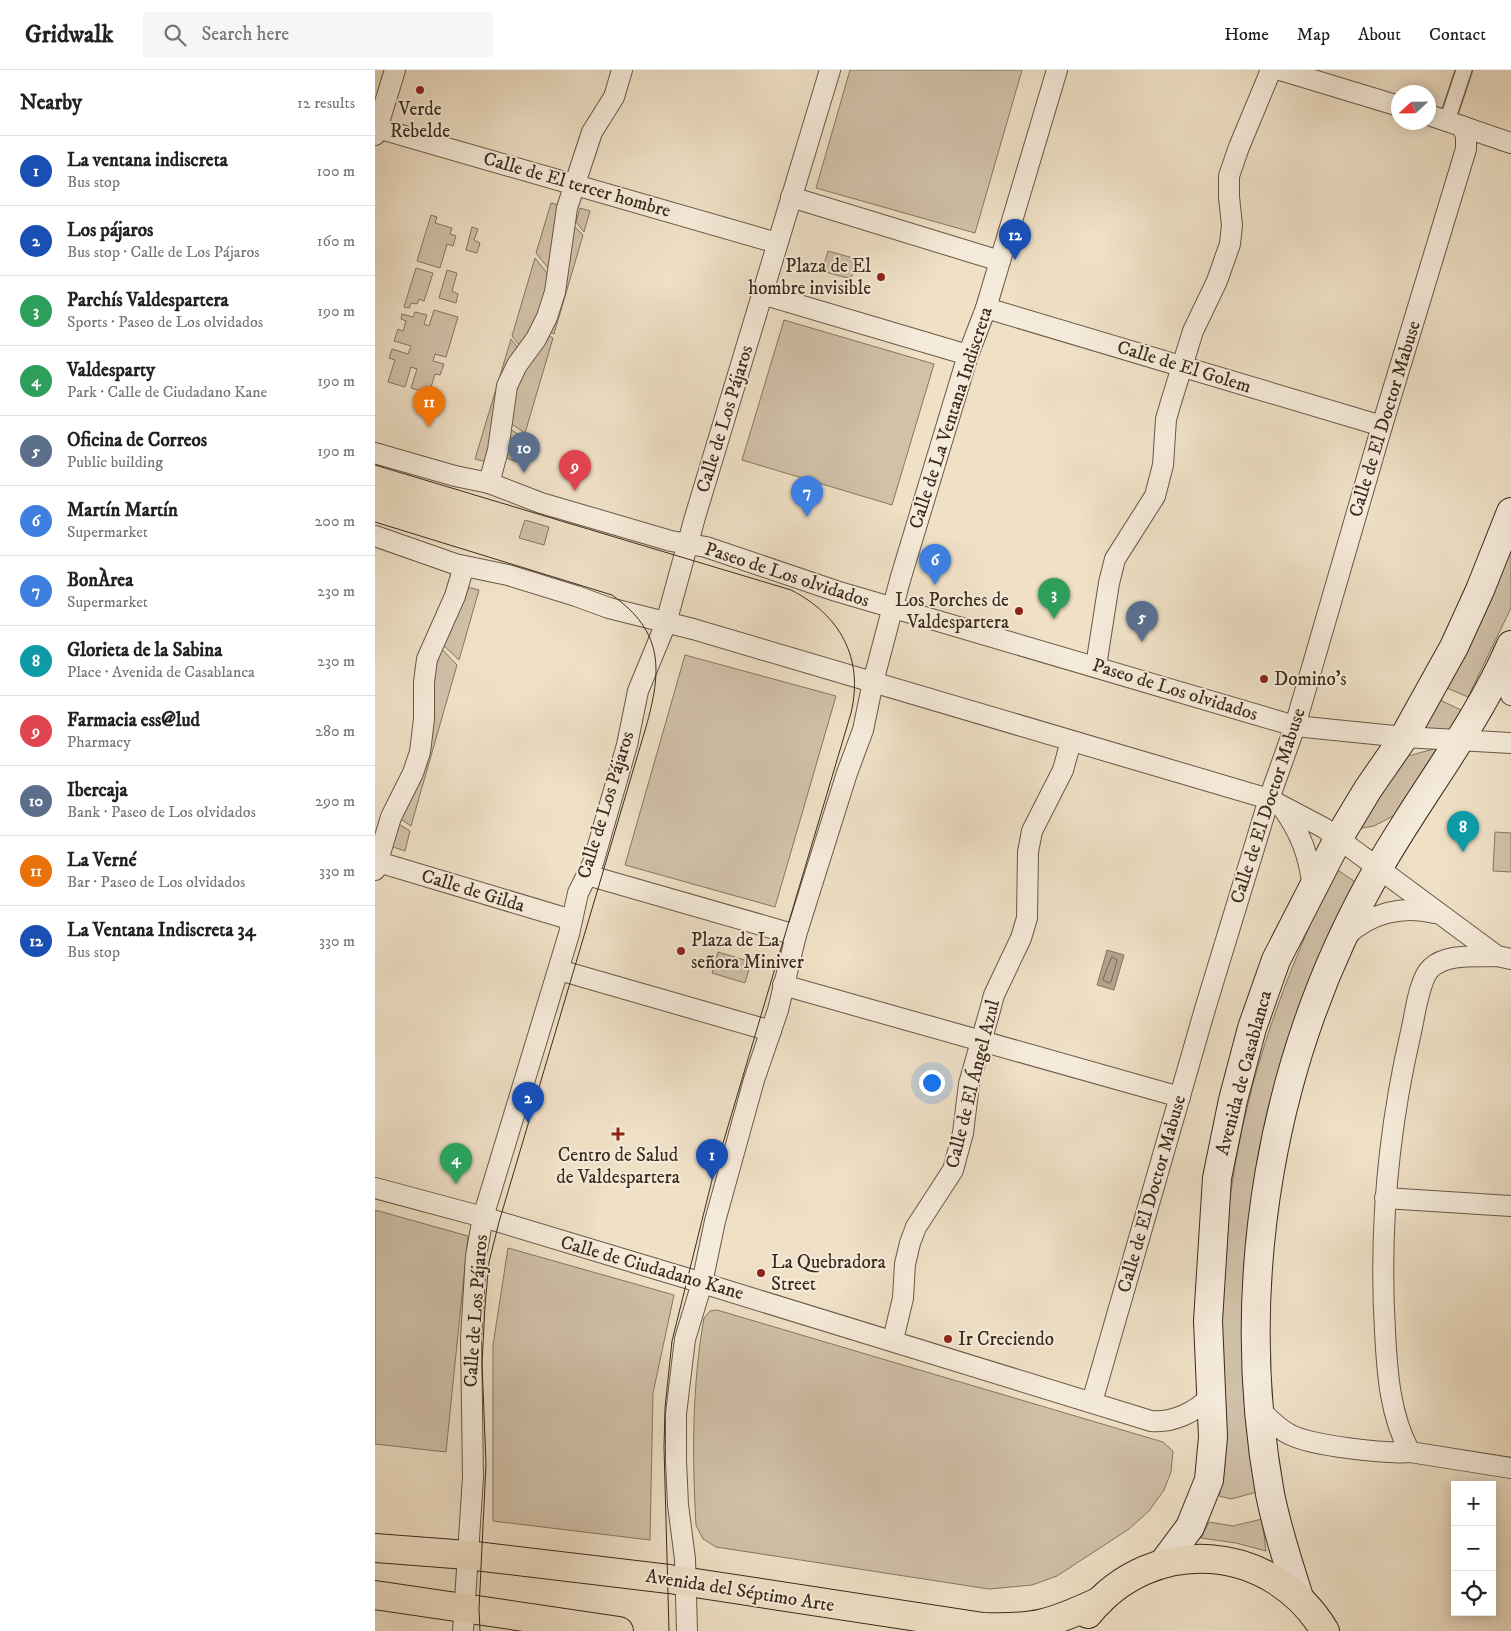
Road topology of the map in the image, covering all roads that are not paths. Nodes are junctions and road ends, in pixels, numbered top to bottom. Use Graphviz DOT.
graph roads {
  1 [pos="622,70"];
  2 [pos="830,70"];
  3 [pos="1057,70"];
  4 [pos="1271,70"];
  5 [pos="1279,70"];
  6 [pos="1464,70"];
  7 [pos="387,76"];
  8 [pos="1391,104"];
  9 [pos="1446,121"];
  10 [pos="376,132"];
  11 [pos="1511,143"];
  12 [pos="575,185"];
  13 [pos="791,198"];
  14 [pos="777,242"];
  15 [pos="1000,261"];
  16 [pos="762,294"];
  17 [pos="986,308"];
  18 [pos="968,355"];
  19 [pos="1183,366"];
  20 [pos="1382,426"];
  21 [pos="375,453"];
  22 [pos="489,483"];
  23 [pos="1511,512"];
  24 [pos="375,536"];
  25 [pos="688,544"];
  26 [pos="464,566"];
  27 [pos="894,609"];
  28 [pos="666,623"];
  29 [pos="1508,653"];
  30 [pos="1096,666"];
  31 [pos="873,682"];
  32 [pos="1511,695"];
  33 [pos="1295,726"];
  34 [pos="1404,737"];
  35 [pos="1462,740"];
  36 [pos="1071,741"];
  37 [pos="1511,743"];
  38 [pos="1274,801"];
  39 [pos="1338,839"];
  40 [pos="376,865"];
  41 [pos="1379,868"];
  42 [pos="587,875"];
  43 [pos="1313,888"];
  44 [pos="1438,914"];
  45 [pos="572,920"];
  46 [pos="796,935"];
  47 [pos="1341,941"];
  48 [pos="1504,957"];
  49 [pos="559,970"];
  50 [pos="783,985"];
  51 [pos="771,1031"];
  52 [pos="981,1041"];
  53 [pos="1180,1097"];
  54 [pos="375,1188"];
  55 [pos="1385,1198"];
  56 [pos="1511,1206"];
  57 [pos="483,1217"];
  58 [pos="702,1283"];
  59 [pos="893,1340"];
  60 [pos="1210,1397"];
  61 [pos="1092,1402"];
  62 [pos="1261,1412"];
  63 [pos="1410,1452"];
  64 [pos="1511,1468"];
  65 [pos="375,1548"];
  66 [pos="467,1555"];
  67 [pos="1164,1562"];
  68 [pos="686,1582"];
  69 [pos="375,1595"];
  70 [pos="1299,1598"];
  71 [pos="1099,1601"];
  72 [pos="464,1619"];
  73 [pos="619,1631"];
  74 [pos="687,1631"];
  75 [pos="1077,1631"];
  76 [pos="1325,1631"];
  1 -- 12 [label="street"];
  2 -- 13 [label="street, Calle de Los Pájaros"];
  3 -- 15 [label="street, Calle de La Ventana Indiscreta"];
  4 -- 19 [label="street"];
  5 -- 8 [label="street"];
  6 -- 9 [label="street"];
  7 -- 10 [label="street"];
  9 -- 11 [label="street"];
  9 -- 20 [label="street, Calle de El Doctor Mabuse"];
  10 -- 12 [label="street, Calle de El tercer hombre"];
  12 -- 14 [label="street, Calle de El tercer hombre"];
  12 -- 22 [label="street"];
  13 -- 14 [label="street, Calle de Los Pájaros"];
  13 -- 15 [label="street"];
  14 -- 16 [label="street, Calle de Los Pájaros"];
  15 -- 17 [label="street, Calle de La Ventana Indiscreta"];
  16 -- 18 [label="street"];
  16 -- 25 [label="street, Calle de Los Pájaros"];
  17 -- 18 [label="street, Calle de La Ventana Indiscreta"];
  17 -- 19 [label="street, Calle de El Golem"];
  18 -- 27 [label="street, Calle de La Ventana Indiscreta"];
  19 -- 20 [label="street, Calle de El Golem"];
  19 -- 30 [label="street"];
  20 -- 33 [label="street, Calle de El Doctor Mabuse"];
  21 -- 22 [label="street, Paseo de Los olvidados"];
  22 -- 25 [label="street, Paseo de Los olvidados"];
  23 -- 34 [label="main road, Avenida de Casablanca"];
  24 -- 26 [label="street"];
  25 -- 27 [label="street, Paseo de Los olvidados"];
  25 -- 28 [label="street, Calle de Los Pájaros"];
  26 -- 28 [label="street"];
  26 -- 40 [label="street"];
  27 -- 30 [label="street, Paseo de Los olvidados"];
  27 -- 31 [label="street, Calle de La Ventana Indiscreta"];
  28 -- 31 [label="street"];
  28 -- 42 [label="street, Calle de Los Pájaros"];
  29 -- 32 [label="street"];
  29 -- 35 [label="main road"];
  30 -- 33 [label="street, Paseo de Los olvidados"];
  31 -- 36 [label="street"];
  31 -- 46 [label="street, Calle de La Ventana Indiscreta"];
  33 -- 34 [label="street, Paseo de Los olvidados"];
  33 -- 38 [label="street, Calle de El Doctor Mabuse"];
  34 -- 35 [label="street, Paseo de Los olvidados"];
  34 -- 39 [label="main road, Avenida de Casablanca"];
  35 -- 37 [label="street, Paseo de Los olvidados"];
  35 -- 41 [label="main road"];
  36 -- 38 [label="street"];
  36 -- 52 [label="street, Calle de El Ángel Azul"];
  38 -- 39 [label="street"];
  38 -- 43 [label="street"];
  38 -- 53 [label="street, Calle de El Doctor Mabuse"];
  39 -- 41 [label="street"];
  39 -- 43 [label="main road, Avenida de Casablanca"];
  40 -- 45 [label="street, Calle de Gilda"];
  41 -- 44 [label="street"];
  41 -- 47 [label="main road"];
  42 -- 45 [label="street, Calle de Los Pájaros"];
  42 -- 46 [label="street"];
  43 -- 60 [label="main road, Avenida de Casablanca"];
  44 -- 47 [label="street"];
  44 -- 48 [label="street"];
  45 -- 49 [label="street, Calle de Los Pájaros"];
  46 -- 50 [label="street, Calle de La Ventana Indiscreta"];
  47 -- 62 [label="main road"];
  48 -- 55 [label="street"];
  49 -- 51 [label="street"];
  49 -- 57 [label="street, Calle de Los Pájaros"];
  50 -- 51 [label="street, Calle de La Ventana Indiscreta"];
  50 -- 52 [label="street"];
  51 -- 58 [label="street, Calle de La Ventana Indiscreta"];
  52 -- 53 [label="street"];
  52 -- 59 [label="street, Calle de El Ángel Azul"];
  53 -- 61 [label="street, Calle de El Doctor Mabuse"];
  54 -- 57 [label="street, Calle de Ciudadano Kane"];
  55 -- 56 [label="street"];
  55 -- 63 [label="street"];
  57 -- 58 [label="street, Calle de Ciudadano Kane"];
  57 -- 66 [label="street, Calle de Los Pájaros"];
  58 -- 59 [label="street, Calle de Ciudadano Kane"];
  58 -- 68 [label="street, Calle de La Ventana Indiscreta"];
  59 -- 61 [label="street, Calle de Ciudadano Kane"];
  60 -- 61 [label="street, Calle de Ciudadano Kane"];
  60 -- 67 [label="main road, Avenida de Casablanca"];
  62 -- 63 [label="street"];
  62 -- 70 [label="main road"];
  63 -- 64 [label="street"];
  65 -- 66 [label="main road, Avenida del Séptimo Arte"];
  66 -- 68 [label="main road, Avenida del Séptimo Arte"];
  66 -- 72 [label="street, Calle de Los Pájaros"];
  67 -- 70 [label="main road"];
  67 -- 71 [label="main road"];
  68 -- 71 [label="main road, Avenida del Séptimo Arte"];
  68 -- 74 [label="street, Calle de La Ventana Indiscreta"];
  69 -- 72 [label="main road"];
  70 -- 76 [label="main road"];
  71 -- 75 [label="main road"];
  72 -- 73 [label="main road"];
}
